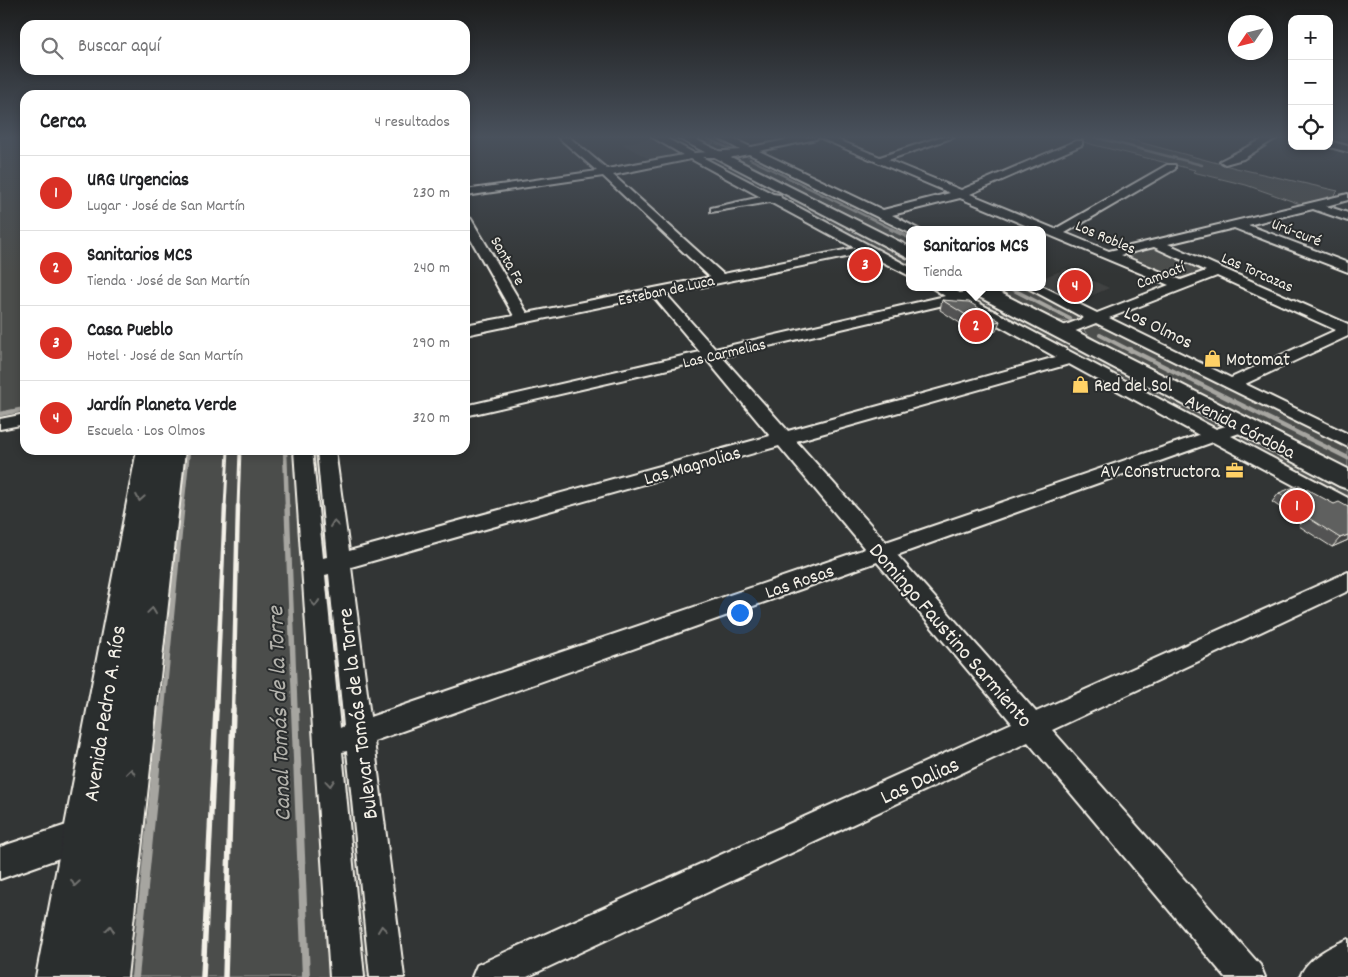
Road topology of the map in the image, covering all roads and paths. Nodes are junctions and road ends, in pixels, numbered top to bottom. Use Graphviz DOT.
graph roads {
  1 [pos="538,183"];
  2 [pos="615,183"];
  3 [pos="743,183"];
  4 [pos="770,183"];
  5 [pos="817,183"];
  6 [pos="933,183"];
  7 [pos="987,183"];
  8 [pos="1144,183"];
  9 [pos="470,192"];
  10 [pos="792,194"];
  11 [pos="960,194"];
  12 [pos="1345,196"];
  13 [pos="772,198"];
  14 [pos="1313,205"];
  15 [pos="715,210"];
  16 [pos="882,214"];
  17 [pos="1348,218"];
  18 [pos="1235,224"];
  19 [pos="906,226"];
  20 [pos="1039,226"];
  21 [pos="470,228"];
  22 [pos="1046,229"];
  23 [pos="1056,233"];
  24 [pos="1154,243"];
  25 [pos="867,249"];
  26 [pos="906,252"];
  27 [pos="1107,254"];
  28 [pos="1348,268"];
  29 [pos="906,270"];
  30 [pos="1217,272"];
  31 [pos="719,278"];
  32 [pos="1181,285"];
  33 [pos="656,291"];
  34 [pos="1041,291"];
  35 [pos="972,292"];
  36 [pos="523,318"];
  37 [pos="1096,318"];
  38 [pos="470,329"];
  39 [pos="1348,330"];
  40 [pos="1060,332"];
  41 [pos="711,355"];
  42 [pos="1071,358"];
  43 [pos="1231,384"];
  44 [pos="470,410"];
  45 [pos="20,420"];
  46 [pos="0,424"];
  47 [pos="1242,426"];
  48 [pos="1214,435"];
  49 [pos="783,439"];
  50 [pos="1348,441"];
  51 [pos="148,455"];
  52 [pos="172,455"];
  53 [pos="303,455"];
  54 [pos="327,455"];
  55 [pos="1348,480"];
  56 [pos="1348,507"];
  57 [pos="881,551"];
  58 [pos="339,563"];
  59 [pos="312,570"];
  60 [pos="1348,581"];
  61 [pos="1032,726"];
  62 [pos="359,734"];
  63 [pos="327,745"];
  64 [pos="124,820"];
  65 [pos="83,835"];
  66 [pos="0,863"];
  67 [pos="1348,956"];
  68 [pos="59,977"];
  69 [pos="104,977"];
  70 [pos="347,977"];
  71 [pos="387,977"];
  72 [pos="489,977"];
  73 [pos="1248,977"];
  74 [pos="1317,977"];
  1 -- 9 [label="street"];
  2 -- 31 [label="street"];
  3 -- 13 [label="street"];
  4 -- 10 [label="main road"];
  5 -- 16 [label="street"];
  6 -- 11 [label="street, Los Robles"];
  7 -- 11 [label="street"];
  8 -- 23 [label="street"];
  10 -- 13 [label="street"];
  10 -- 26 [label="main road"];
  11 -- 16 [label="street"];
  11 -- 20 [label="street, Los Robles"];
  12 -- 14 [label="street"];
  13 -- 15 [label="street"];
  13 -- 25 [label="street"];
  14 -- 17 [label="street"];
  14 -- 18 [label="street"];
  16 -- 19 [label="street"];
  18 -- 24 [label="street"];
  18 -- 28 [label="street, Urú-curé"];
  21 -- 36 [label="street, Santa Fe"];
  22 -- 23 [label="street, Los Robles"];
  23 -- 27 [label="street, Los Robles"];
  24 -- 27 [label="street"];
  24 -- 30 [label="street, Las Torcazas"];
  25 -- 29 [label="street"];
  25 -- 31 [label="street, Esteban de Luca"];
  27 -- 32 [label="street, Los Robles"];
  30 -- 32 [label="street, Camoatí"];
  30 -- 39 [label="street, Las Torcazas"];
  31 -- 33 [label="street, Esteban de Luca"];
  32 -- 37 [label="street, Camoatí"];
  33 -- 36 [label="street, Esteban de Luca"];
  33 -- 41 [label="street, Domingo Faustino Sarmiento"];
  34 -- 37 [label="street, Los Olmos"];
  35 -- 40 [label="main road, Avenida Córdoba"];
  35 -- 41 [label="street, Las Carmelias"];
  35 -- 42 [label="street"];
  36 -- 38 [label="street, Esteban de Luca"];
  37 -- 40 [label="street, Camoatí"];
  37 -- 43 [label="street, Los Olmos"];
  39 -- 43 [label="street"];
  40 -- 47 [label="main road, Avenida Córdoba"];
  41 -- 44 [label="street, Las Carmelias"];
  41 -- 49 [label="street, Domingo Faustino Sarmiento"];
  42 -- 48 [label="street"];
  42 -- 49 [label="street, Las Magnolias"];
  43 -- 50 [label="street, Los Olmos"];
  45 -- 46 [label="street"];
  47 -- 48 [label="street, Las Rosas"];
  47 -- 55 [label="main road, Avenida Córdoba"];
  48 -- 56 [label="street"];
  48 -- 57 [label="street, Las Rosas"];
  49 -- 57 [label="street, Domingo Faustino Sarmiento"];
  49 -- 58 [label="street, Las Magnolias"];
  51 -- 65 [label="main road, Avenida Pedro A. Ríos, one-way"];
  64 -- 52 [label="main road, Avenida Pedro A. Ríos, one-way"];
  53 -- 59 [label="street, Bulevar Tomás de la Torre"];
  58 -- 54 [label="street, Bulevar Tomás de la Torre, one-way"];
  57 -- 61 [label="street, Domingo Faustino Sarmiento"];
  57 -- 62 [label="street, Las Rosas"];
  58 -- 59 [label="street, Las Magnolias"];
  58 -- 62 [label="street, Bulevar Tomás de la Torre"];
  59 -- 63 [label="street, Bulevar Tomás de la Torre, one-way"];
  60 -- 61 [label="street, Las Dalias"];
  61 -- 72 [label="street, Las Dalias"];
  61 -- 73 [label="street, Domingo Faustino Sarmiento"];
  62 -- 63 [label="street, Las Rosas"];
  71 -- 62 [label="street, Bulevar Tomás de la Torre, one-way"];
  63 -- 70 [label="street, Bulevar Tomás de la Torre, one-way"];
  64 -- 65 [label="street"];
  69 -- 64 [label="main road, Avenida Pedro A. Ríos, one-way"];
  65 -- 66 [label="street"];
  65 -- 68 [label="main road, Avenida Pedro A. Ríos, one-way"];
  67 -- 74 [label="street"];
}
